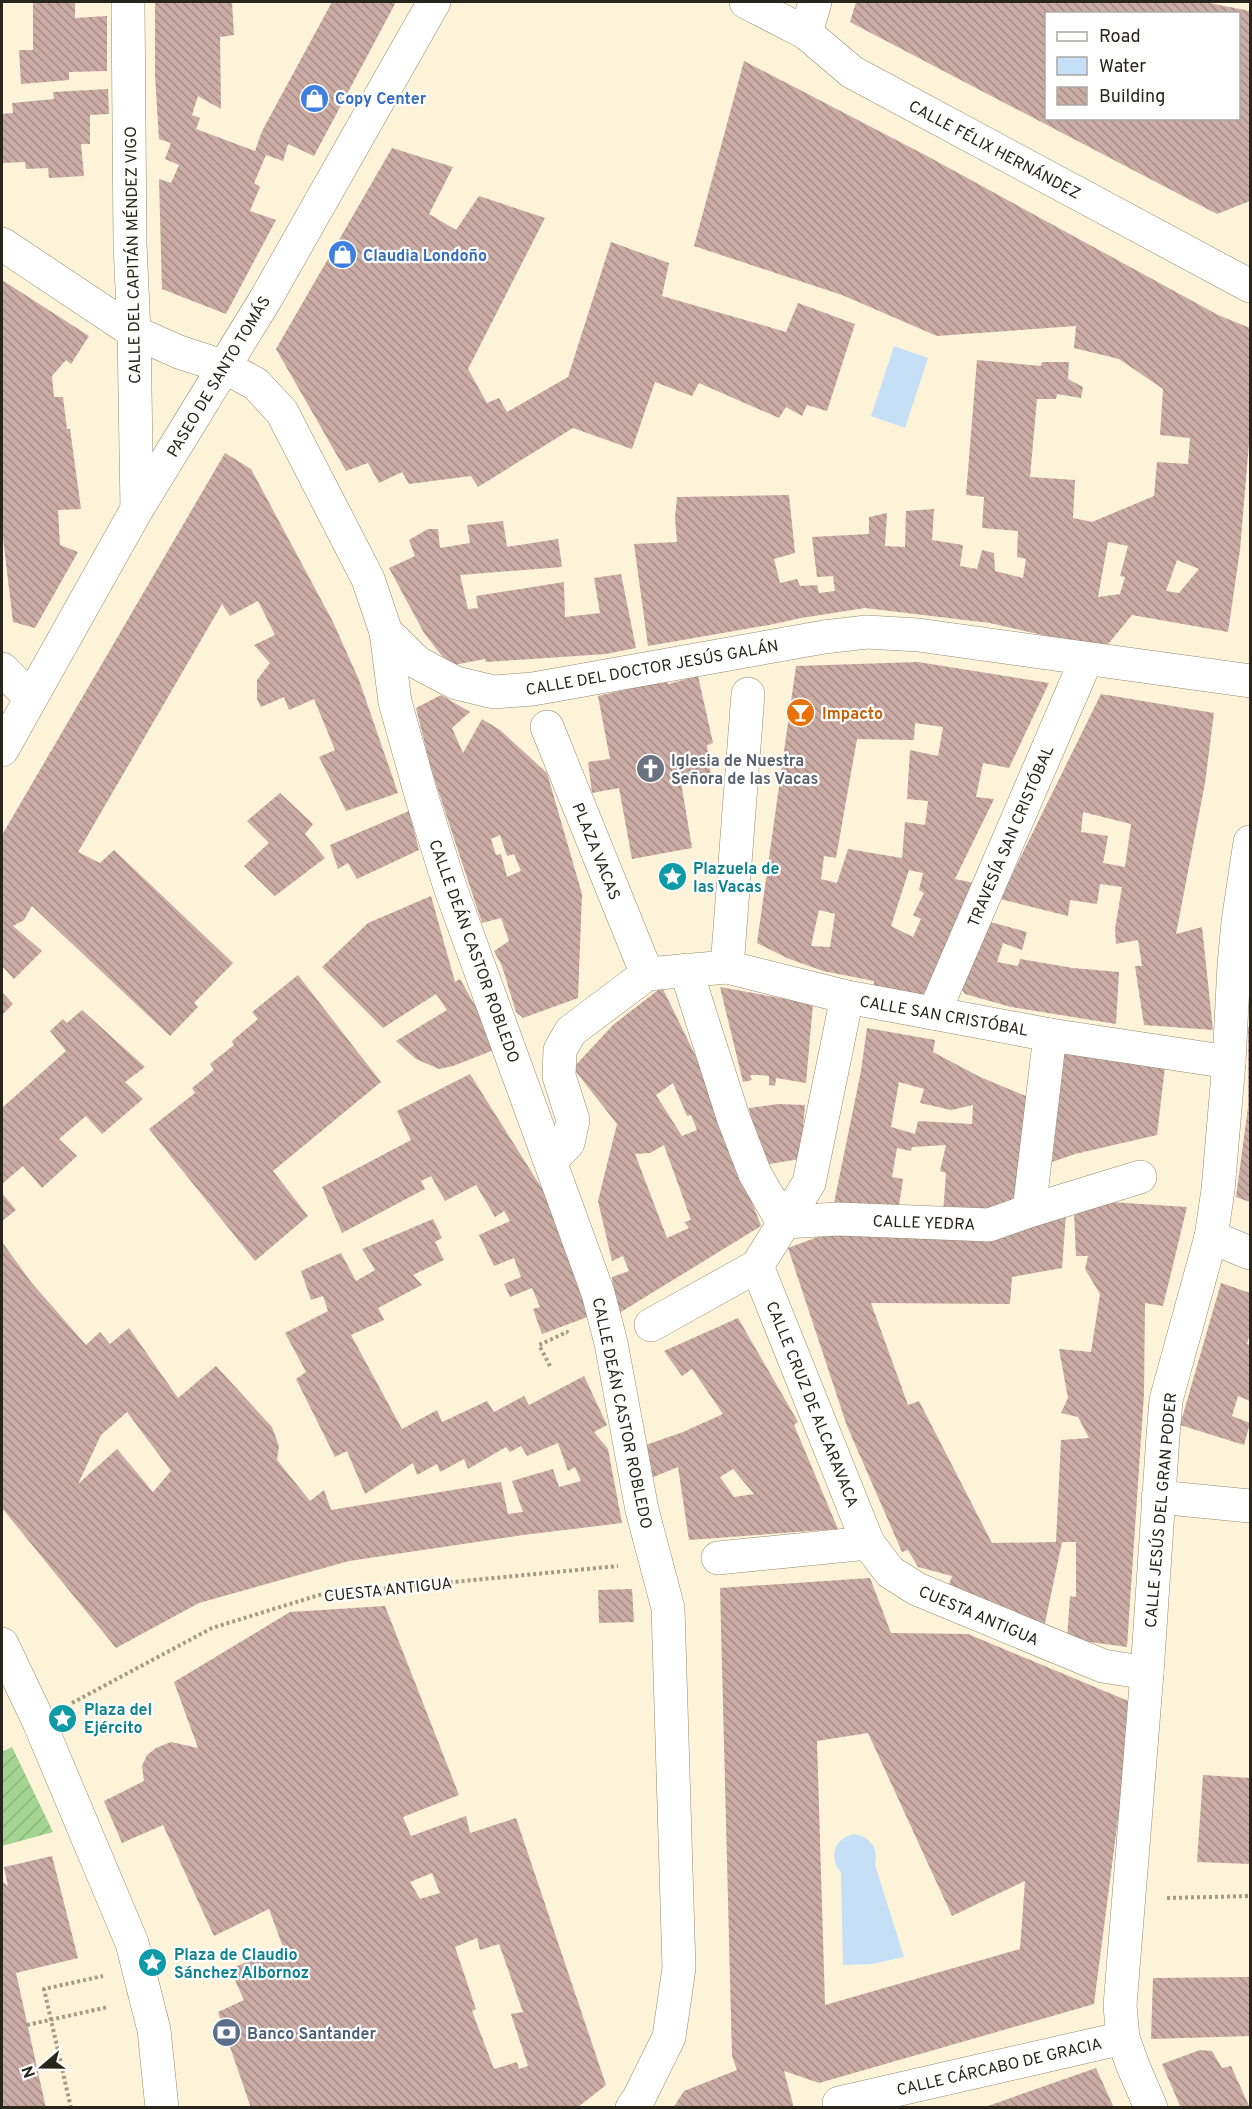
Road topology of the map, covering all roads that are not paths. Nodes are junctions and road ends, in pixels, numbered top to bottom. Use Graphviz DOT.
graph roads {
  1 [pos="128,2"];
  2 [pos="434,2"];
  3 [pos="746,2"];
  4 [pos="815,2"];
  5 [pos="806,33"];
  6 [pos="2,244"];
  7 [pos="1251,286"];
  8 [pos="134,332"];
  9 [pos="225,367"];
  10 [pos="137,509"];
  11 [pos="386,632"];
  12 [pos="1086,660"];
  13 [pos="2,669"];
  14 [pos="1251,681"];
  15 [pos="748,694"];
  16 [pos="31,698"];
  17 [pos="547,727"];
  18 [pos="2,750"];
  19 [pos="1250,845"];
  20 [pos="1244,925"];
  21 [pos="726,967"];
  22 [pos="686,970"];
  23 [pos="647,974"];
  24 [pos="847,997"];
  25 [pos="934,1012"];
  26 [pos="1050,1035"];
  27 [pos="1228,1062"];
  28 [pos="551,1160"];
  29 [pos="1140,1177"];
  30 [pos="1029,1211"];
  31 [pos="783,1222"];
  32 [pos="1211,1237"];
  33 [pos="1251,1252"];
  34 [pos="757,1266"];
  35 [pos="651,1325"];
  36 [pos="1158,1497"];
  37 [pos="1251,1506"];
  38 [pos="868,1543"];
  39 [pos="718,1558"];
  40 [pos="2,1644"];
  41 [pos="1148,1673"];
  42 [pos="1124,2038"];
  43 [pos="838,2103"];
  44 [pos="162,2108"];
  45 [pos="632,2108"];
  46 [pos="1152,2108"];
  1 -- 8 [label="street, CALLE DEL CAPITÁN MÉNDEZ VIGO"];
  2 -- 9 [label="street, PASEO DE SANTO TOMÁS"];
  3 -- 5 [label="street, CALLE FÉLIX HERNÁNDEZ"];
  4 -- 5 [label="street"];
  5 -- 7 [label="street, CALLE FÉLIX HERNÁNDEZ"];
  6 -- 8 [label="street, CALLE DEL DOCTOR JESÚS GALÁN"];
  8 -- 9 [label="street, CALLE DEL DOCTOR JESÚS GALÁN"];
  8 -- 10 [label="street, CALLE DEL CAPITÁN MÉNDEZ VIGO"];
  9 -- 10 [label="street, PASEO DE SANTO TOMÁS"];
  9 -- 11 [label="street, CALLE DEL DOCTOR JESÚS GALÁN"];
  10 -- 16 [label="street, PASEO DE SANTO TOMÁS"];
  11 -- 12 [label="street, CALLE DEL DOCTOR JESÚS GALÁN"];
  11 -- 28 [label="street, CALLE DEÁN CASTOR ROBLEDO"];
  12 -- 14 [label="street, CALLE DEL DOCTOR JESÚS GALÁN"];
  12 -- 25 [label="street, TRAVESÍA SAN CRISTÓBAL"];
  13 -- 16 [label="street"];
  15 -- 21 [label="street"];
  16 -- 18 [label="street, PASEO DE SANTO TOMÁS"];
  17 -- 23 [label="street, PLAZA VACAS"];
  19 -- 20 [label="street, CALLE JESÚS DEL GRAN PODER"];
  20 -- 27 [label="street, CALLE JESÚS DEL GRAN PODER"];
  21 -- 22 [label="street"];
  21 -- 24 [label="street"];
  22 -- 23 [label="street"];
  22 -- 31 [label="street"];
  23 -- 28 [label="street"];
  24 -- 25 [label="street, CALLE SAN CRISTÓBAL"];
  24 -- 31 [label="street, CALLE SAN CRISTÓBAL"];
  25 -- 26 [label="street, CALLE SAN CRISTÓBAL"];
  26 -- 27 [label="street, CALLE SAN CRISTÓBAL"];
  26 -- 30 [label="street"];
  27 -- 32 [label="street, CALLE JESÚS DEL GRAN PODER"];
  28 -- 45 [label="street, CALLE DEÁN CASTOR ROBLEDO"];
  29 -- 30 [label="street, CALLE YEDRA"];
  30 -- 31 [label="street, CALLE YEDRA"];
  31 -- 34 [label="street"];
  32 -- 33 [label="street"];
  32 -- 36 [label="street, CALLE JESÚS DEL GRAN PODER"];
  34 -- 35 [label="street"];
  34 -- 38 [label="street, CALLE CRUZ DE ALCARAVACA"];
  36 -- 37 [label="street"];
  36 -- 41 [label="street, CALLE JESÚS DEL GRAN PODER"];
  38 -- 39 [label="street"];
  38 -- 41 [label="street, CUESTA ANTIGUA"];
  40 -- 44 [label="street"];
  41 -- 42 [label="street, CALLE JESÚS DEL GRAN PODER"];
  42 -- 43 [label="street, CALLE CÁRCABO DE GRACIA"];
  42 -- 46 [label="street, CALLE JESÚS DEL GRAN PODER"];
}
